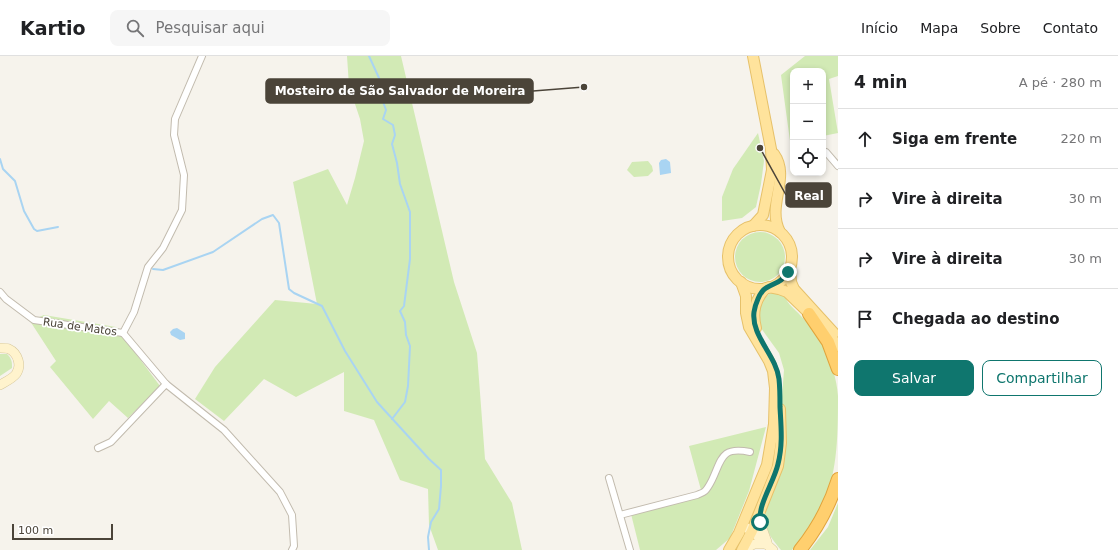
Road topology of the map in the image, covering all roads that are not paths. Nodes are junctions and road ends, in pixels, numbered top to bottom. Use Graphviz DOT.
graph roads {
  1 [pos="202,56"];
  2 [pos="755,58"];
  3 [pos="771,149"];
  4 [pos="826,152"];
  5 [pos="838,166"];
  6 [pos="753,226"];
  7 [pos="780,232"];
  8 [pos="790,269"];
  9 [pos="741,282"];
  10 [pos="767,288"];
  11 [pos="0,292"];
  12 [pos="811,312"];
  13 [pos="838,327"];
  14 [pos="123,334"];
  15 [pos="838,338"];
  16 [pos="838,346"];
  17 [pos="0,348"];
  18 [pos="838,369"];
  19 [pos="166,384"];
  20 [pos="0,385"];
  21 [pos="98,448"];
  22 [pos="750,452"];
  23 [pos="609,478"];
  24 [pos="838,479"];
  25 [pos="760,513"];
  26 [pos="620,515"];
  27 [pos="742,526"];
  28 [pos="752,531"];
  29 [pos="770,547"];
  30 [pos="292,550"];
  31 [pos="630,550"];
  32 [pos="729,550"];
  33 [pos="742,550"];
  34 [pos="800,550"];
  1 -- 14 [label="street"];
  2 -- 3 [label="main road"];
  3 -- 6 [label="main road"];
  3 -- 7 [label="main road"];
  4 -- 5 [label="street"];
  6 -- 7 [label="main road"];
  6 -- 9 [label="main road"];
  7 -- 8 [label="main road"];
  8 -- 10 [label="main road"];
  8 -- 12 [label="main road"];
  9 -- 10 [label="main road"];
  9 -- 27 [label="main road"];
  10 -- 12 [label="main road"];
  10 -- 25 [label="main road"];
  11 -- 14 [label="street, Rua de Matos"];
  12 -- 13 [label="main road"];
  12 -- 15 [label="main road"];
  12 -- 16 [label="main road"];
  12 -- 18 [label="highway"];
  14 -- 19 [label="street"];
  17 -- 20 [label="main road"];
  19 -- 21 [label="street"];
  19 -- 30 [label="street"];
  22 -- 26 [label="street"];
  23 -- 26 [label="street"];
  24 -- 34 [label="highway"];
  25 -- 28 [label="main road"];
  25 -- 29 [label="main road"];
  26 -- 31 [label="street"];
  27 -- 28 [label="main road"];
  27 -- 32 [label="main road"];
  28 -- 29 [label="main road"];
  28 -- 33 [label="main road"];
  29 -- 33 [label="main road"];
}
